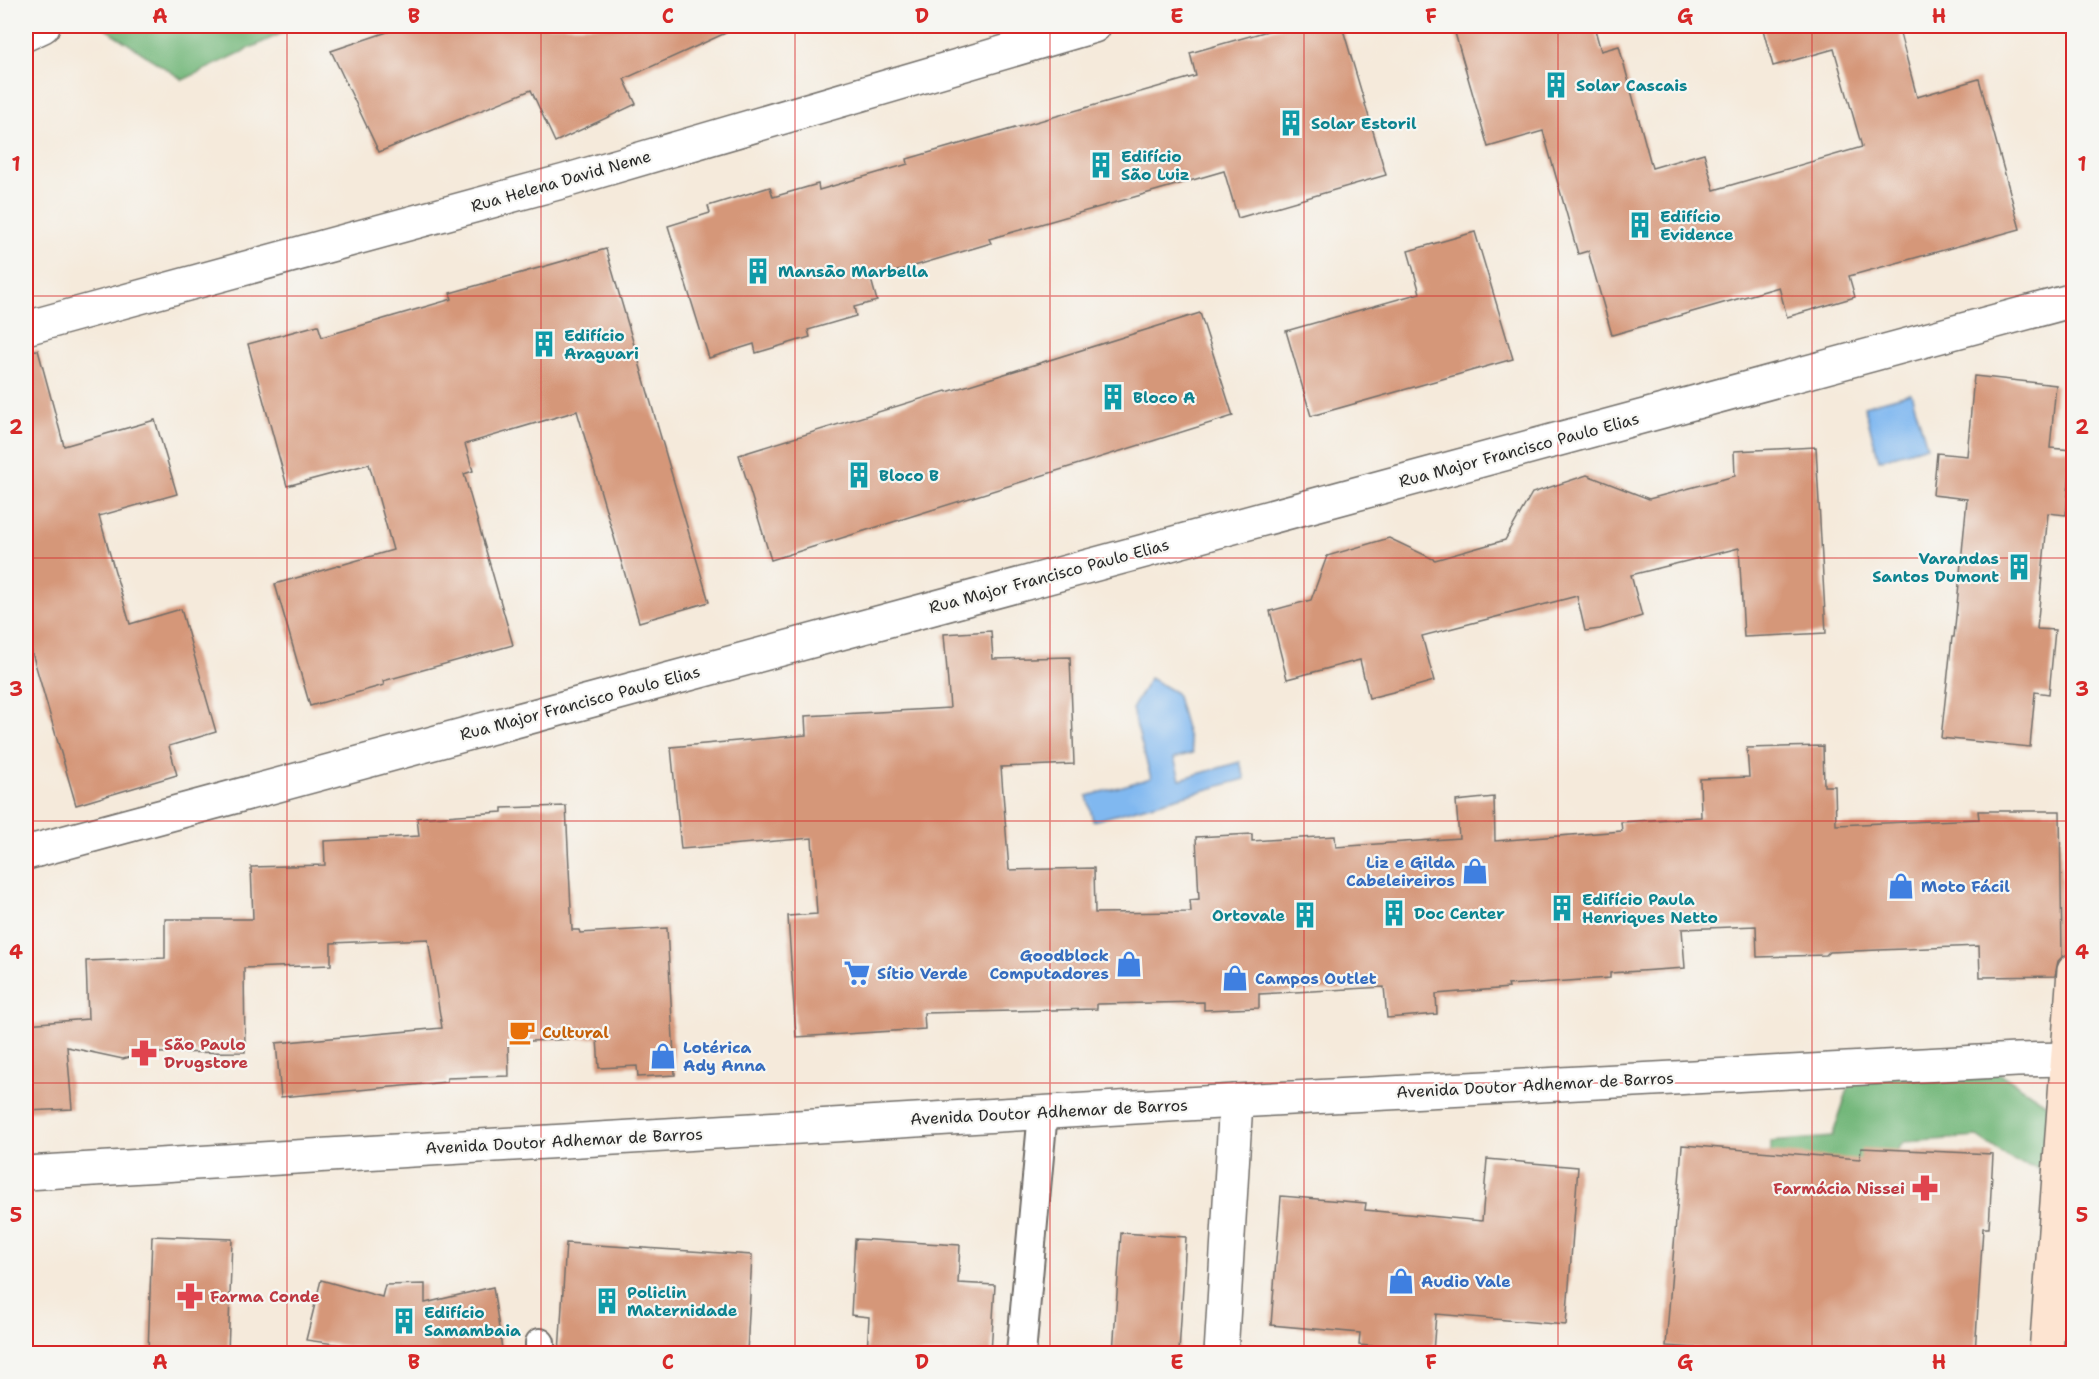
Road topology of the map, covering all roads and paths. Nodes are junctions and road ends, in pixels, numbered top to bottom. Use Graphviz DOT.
graph roads {
  1 [pos="43,26"];
  2 [pos="1094,26"];
  3 [pos="26,34"];
  4 [pos="2073,300"];
  5 [pos="26,328"];
  6 [pos="26,853"];
  7 [pos="2073,971"];
  8 [pos="2070,1059"];
  9 [pos="1236,1101"];
  10 [pos="1043,1112"];
  11 [pos="26,1173"];
  12 [pos="1021,1353"];
  13 [pos="1221,1353"];
  14 [pos="2046,1353"];
  1 -- 3 [label="street"];
  2 -- 5 [label="street, Rua Helena David Neme"];
  4 -- 6 [label="street, Rua Major Francisco Paulo Elias"];
  7 -- 8 [label="main road"];
  8 -- 9 [label="street, Avenida Doutor Adhemar de Barros"];
  8 -- 14 [label="main road"];
  9 -- 10 [label="street, Avenida Doutor Adhemar de Barros"];
  9 -- 13 [label="street"];
  10 -- 11 [label="street, Avenida Doutor Adhemar de Barros"];
  10 -- 12 [label="lane"];
}
